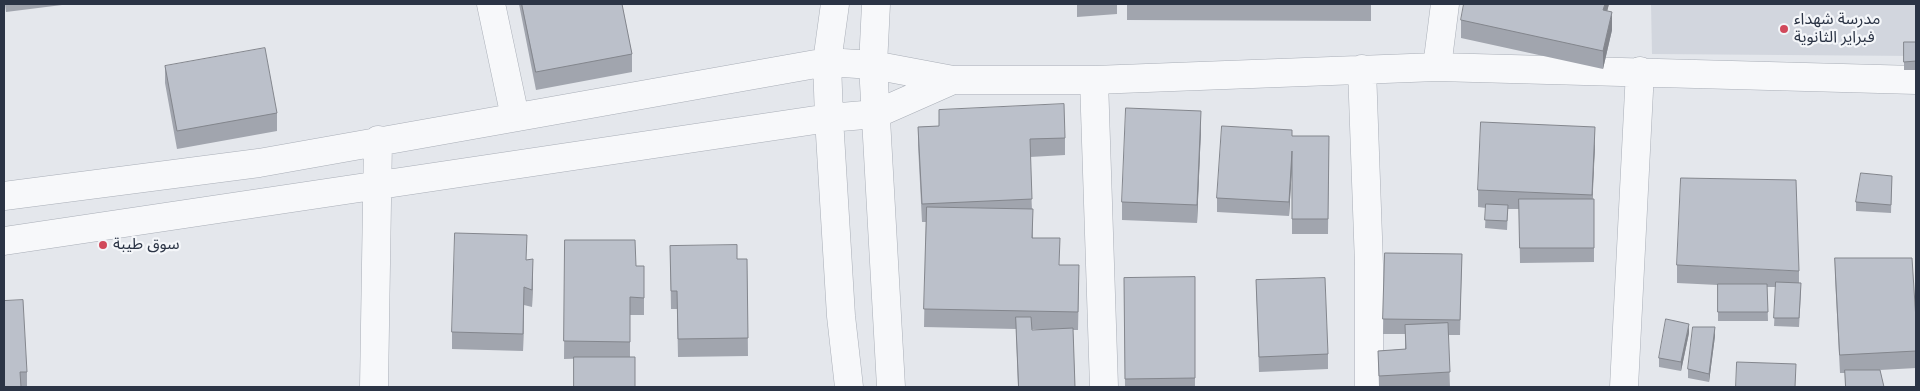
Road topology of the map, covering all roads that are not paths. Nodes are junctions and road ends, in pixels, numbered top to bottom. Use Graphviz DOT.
graph roads {
  1 [pos="491,4"];
  2 [pos="835,4"];
  3 [pos="876,4"];
  4 [pos="1445,4"];
  5 [pos="827,62"];
  6 [pos="873,65"];
  7 [pos="1437,67"];
  8 [pos="1362,69"];
  9 [pos="1640,71"];
  10 [pos="953,80"];
  11 [pos="1094,80"];
  12 [pos="1916,80"];
  13 [pos="876,114"];
  14 [pos="514,116"];
  15 [pos="829,118"];
  16 [pos="378,140"];
  17 [pos="377,186"];
  18 [pos="4,196"];
  19 [pos="4,241"];
  20 [pos="374,387"];
  21 [pos="849,387"];
  22 [pos="891,387"];
  23 [pos="1104,387"];
  24 [pos="1369,387"];
  25 [pos="1624,387"];
  1 -- 14 [label="street"];
  2 -- 5 [label="street"];
  3 -- 6 [label="street"];
  4 -- 7 [label="street"];
  5 -- 6 [label="street"];
  5 -- 14 [label="street"];
  5 -- 15 [label="street"];
  6 -- 10 [label="street"];
  6 -- 13 [label="street"];
  7 -- 8 [label="street"];
  7 -- 9 [label="street"];
  8 -- 11 [label="street"];
  8 -- 24 [label="street"];
  9 -- 12 [label="street"];
  9 -- 25 [label="street"];
  10 -- 11 [label="street"];
  10 -- 13 [label="street"];
  11 -- 23 [label="street"];
  13 -- 15 [label="street"];
  13 -- 22 [label="street"];
  14 -- 16 [label="street"];
  15 -- 17 [label="street"];
  15 -- 21 [label="street"];
  16 -- 17 [label="street"];
  16 -- 18 [label="street"];
  17 -- 19 [label="street"];
  17 -- 20 [label="street"];
}
